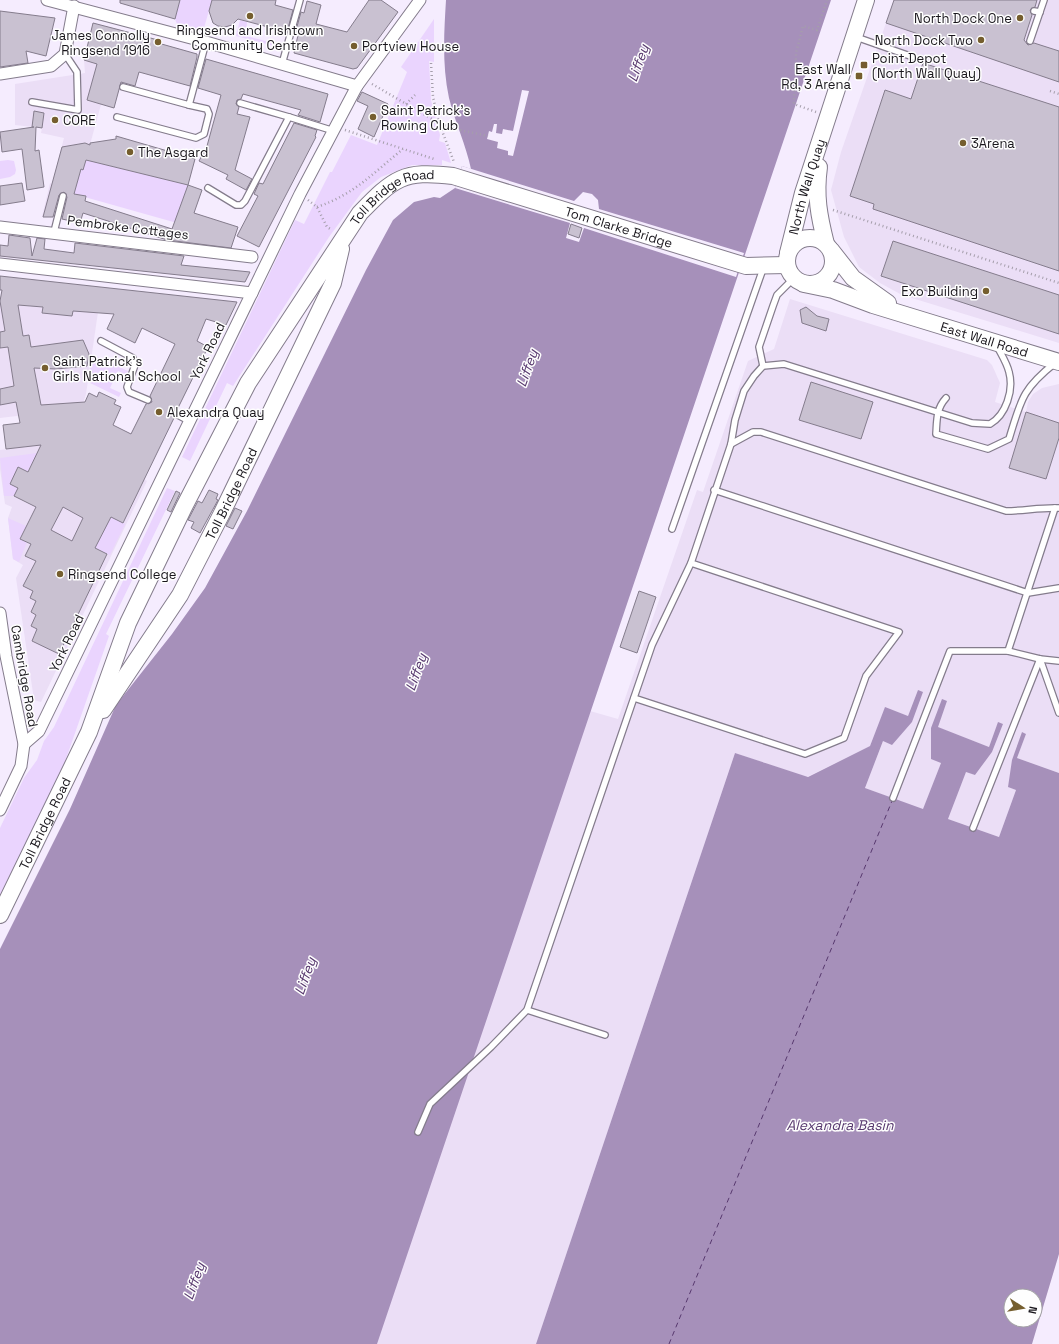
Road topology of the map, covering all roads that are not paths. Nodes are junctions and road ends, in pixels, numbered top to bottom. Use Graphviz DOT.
graph roads {
  1 [pos="49,0"];
  2 [pos="300,0"];
  3 [pos="420,0"];
  4 [pos="866,0"];
  5 [pos="1044,0"];
  6 [pos="74,6"];
  7 [pos="854,37"];
  8 [pos="1030,41"];
  9 [pos="206,42"];
  10 [pos="65,54"];
  11 [pos="913,57"];
  12 [pos="282,65"];
  13 [pos="0,74"];
  14 [pos="360,82"];
  15 [pos="123,87"];
  16 [pos="32,102"];
  17 [pos="240,103"];
  18 [pos="189,105"];
  19 [pos="822,116"];
  20 [pos="117,117"];
  21 [pos="289,117"];
  22 [pos="335,129"];
  23 [pos="454,168"];
  24 [pos="208,188"];
  25 [pos="63,196"];
  26 [pos="0,227"];
  27 [pos="54,232"];
  28 [pos="343,239"];
  29 [pos="828,246"];
  30 [pos="252,257"];
  31 [pos="0,264"];
  32 [pos="765,266"];
  33 [pos="793,270"];
  34 [pos="249,292"];
  35 [pos="910,316"];
  36 [pos="101,341"];
  37 [pos="995,342"];
  38 [pos="1058,362"];
  39 [pos="763,366"];
  40 [pos="946,398"];
  41 [pos="148,400"];
  42 [pos="937,412"];
  43 [pos="176,414"];
  44 [pos="189,421"];
  45 [pos="731,444"];
  46 [pos="714,490"];
  47 [pos="1057,508"];
  48 [pos="672,529"];
  49 [pos="691,563"];
  50 [pos="1059,588"];
  51 [pos="1028,593"];
  52 [pos="0,613"];
  53 [pos="1008,651"];
  54 [pos="1040,659"];
  55 [pos="1059,661"];
  56 [pos="10,676"];
  57 [pos="0,682"];
  58 [pos="634,698"];
  59 [pos="1059,713"];
  60 [pos="89,732"];
  61 [pos="24,744"];
  62 [pos="893,798"];
  63 [pos="0,810"];
  64 [pos="974,828"];
  65 [pos="0,915"];
  66 [pos="527,1010"];
  67 [pos="605,1035"];
  68 [pos="418,1132"];
  1 -- 6 [label="street"];
  2 -- 12 [label="lane"];
  3 -- 14 [label="street, York Road"];
  4 -- 7 [label="main road, North Wall Quay"];
  5 -- 8 [label="lane"];
  6 -- 9 [label="street"];
  6 -- 10 [label="street"];
  7 -- 11 [label="lane"];
  7 -- 19 [label="main road, North Wall Quay"];
  9 -- 12 [label="street"];
  9 -- 18 [label="lane"];
  10 -- 13 [label="street"];
  10 -- 16 [label="lane"];
  12 -- 14 [label="street"];
  14 -- 22 [label="street, York Road"];
  15 -- 18 [label="lane"];
  17 -- 21 [label="lane"];
  18 -- 20 [label="lane"];
  19 -- 29 [label="main road, North Wall Quay"];
  19 -- 33 [label="main road, North Wall Quay"];
  21 -- 22 [label="lane"];
  21 -- 24 [label="lane"];
  22 -- 34 [label="street, York Road"];
  23 -- 28 [label="main road, Toll Bridge Road"];
  23 -- 32 [label="main road, Tom Clarke Bridge"];
  25 -- 27 [label="lane"];
  26 -- 27 [label="street, Pembroke Cottages"];
  27 -- 30 [label="street, Pembroke Cottages"];
  28 -- 60 [label="main road, Toll Bridge Road"];
  28 -- 60 [label="main road, Toll Bridge Road"];
  29 -- 33 [label="main road"];
  29 -- 33 [label="main road, North Wall Quay"];
  29 -- 35 [label="main road, East Wall Road"];
  31 -- 34 [label="street"];
  32 -- 33 [label="main road, Tom Clarke Bridge"];
  32 -- 48 [label="lane"];
  33 -- 35 [label="main road, East Wall Road"];
  33 -- 39 [label="lane"];
  34 -- 44 [label="street, York Road"];
  35 -- 37 [label="main road, East Wall Road"];
  36 -- 41 [label="lane"];
  37 -- 38 [label="main road, East Wall Road"];
  37 -- 42 [label="lane"];
  38 -- 42 [label="lane"];
  39 -- 42 [label="lane"];
  39 -- 45 [label="lane"];
  40 -- 42 [label="lane"];
  43 -- 44 [label="lane"];
  44 -- 61 [label="street, York Road"];
  45 -- 46 [label="lane"];
  45 -- 47 [label="lane"];
  46 -- 49 [label="lane"];
  46 -- 51 [label="lane"];
  47 -- 51 [label="lane"];
  49 -- 58 [label="lane"];
  49 -- 58 [label="lane"];
  50 -- 51 [label="lane"];
  51 -- 53 [label="lane"];
  52 -- 56 [label="street, Cambridge Road"];
  53 -- 54 [label="lane"];
  53 -- 62 [label="lane"];
  54 -- 55 [label="lane"];
  54 -- 59 [label="lane"];
  54 -- 64 [label="lane"];
  56 -- 57 [label="street"];
  56 -- 61 [label="street, Cambridge Road"];
  58 -- 66 [label="lane"];
  60 -- 65 [label="main road, Toll Bridge Road"];
  61 -- 63 [label="street, Cambridge Road"];
  66 -- 67 [label="lane"];
  66 -- 68 [label="lane"];
}
